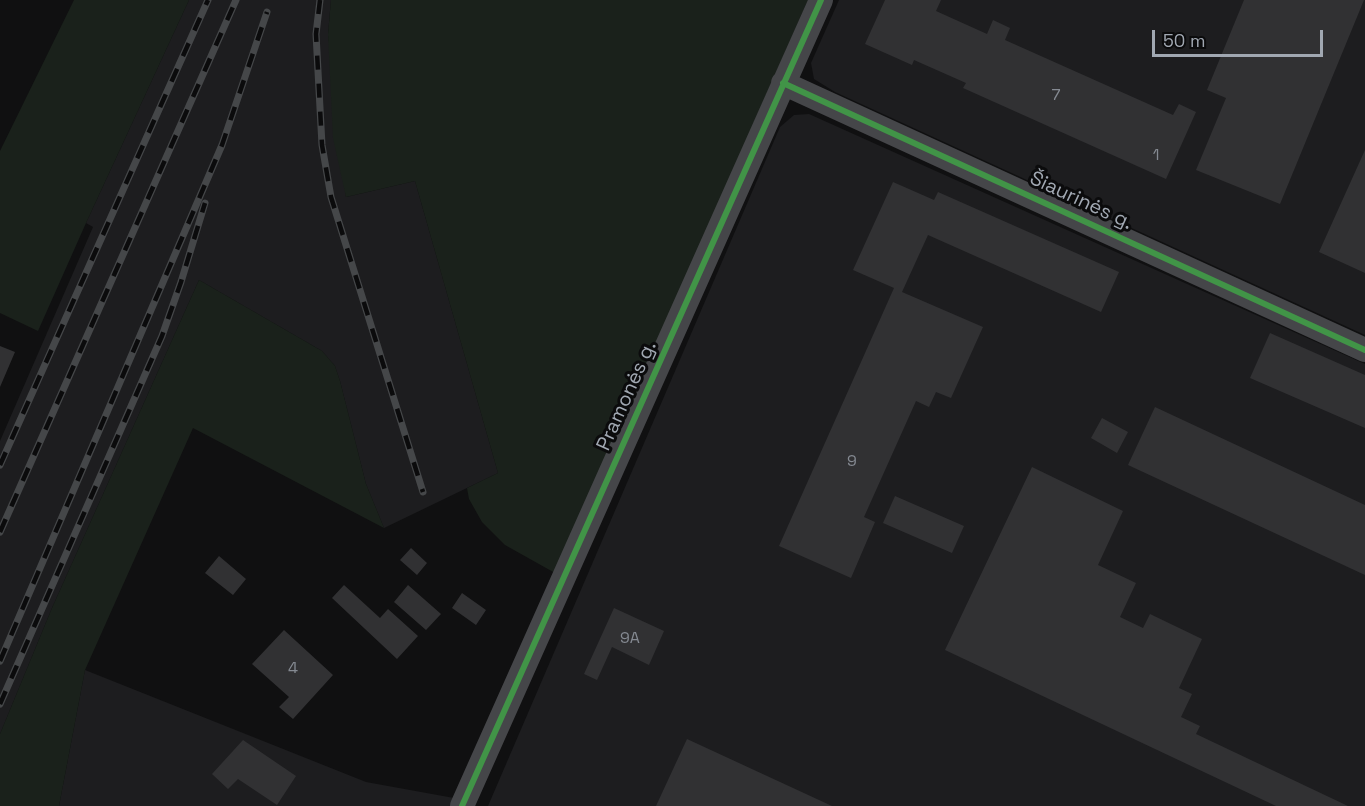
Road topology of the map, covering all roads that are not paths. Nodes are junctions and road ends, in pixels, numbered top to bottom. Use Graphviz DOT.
graph roads {
  1 [pos="821,0"];
  2 [pos="783,83"];
  3 [pos="1365,350"];
  4 [pos="462,806"];
  1 -- 2 [label="street, Pramonės g."];
  2 -- 3 [label="street, Šiaurinės g."];
  2 -- 4 [label="street, Pramonės g."];
}
